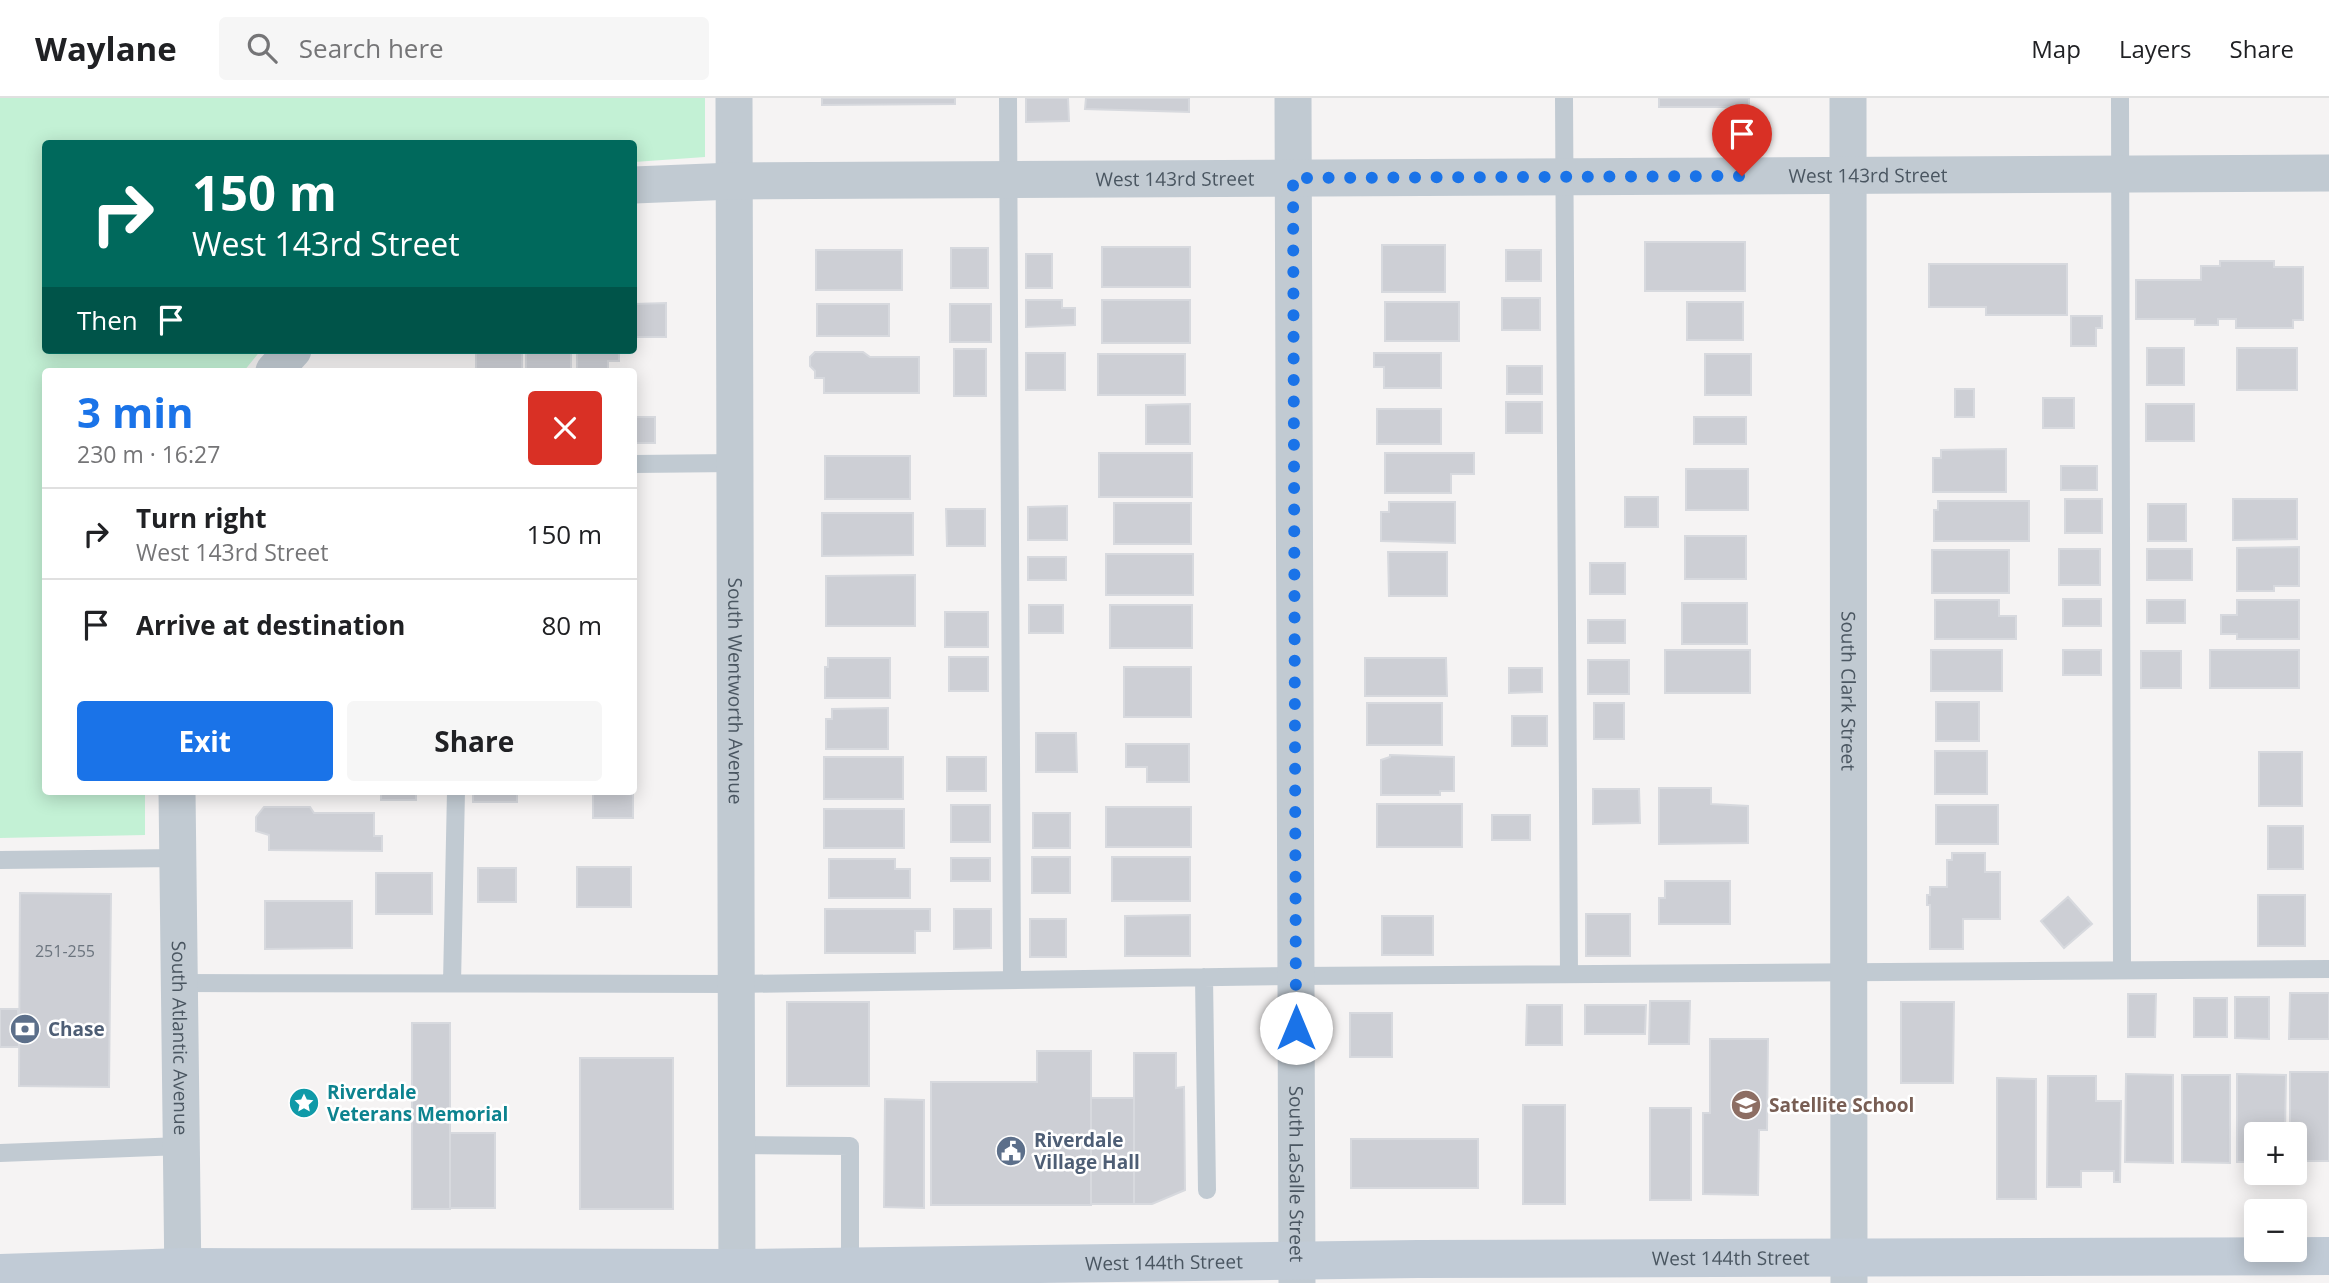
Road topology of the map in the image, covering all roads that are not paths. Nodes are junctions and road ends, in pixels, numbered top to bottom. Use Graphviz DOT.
graph roads {
  1 [pos="734,98"];
  2 [pos="1008,98"];
  3 [pos="1293,98"];
  4 [pos="1564,98"];
  5 [pos="1848,98"];
  6 [pos="2120,98"];
  7 [pos="2329,173"];
  8 [pos="2120,174"];
  9 [pos="1848,176"];
  10 [pos="1564,177"];
  11 [pos="1293,178"];
  12 [pos="1008,179"];
  13 [pos="734,181"];
  14 [pos="637,184"];
  15 [pos="289,354"];
  16 [pos="277,368"];
  17 [pos="735,463"];
  18 [pos="637,464"];
  19 [pos="177,795"];
  20 [pos="456,795"];
  21 [pos="178,858"];
  22 [pos="0,860"];
  23 [pos="2329,969"];
  24 [pos="2122,970"];
  25 [pos="1849,972"];
  26 [pos="1569,974"];
  27 [pos="1296,975"];
  28 [pos="1204,977"];
  29 [pos="1012,979"];
  30 [pos="179,983"];
  31 [pos="452,983"];
  32 [pos="736,984"];
  33 [pos="737,1145"];
  34 [pos="181,1146"];
  35 [pos="0,1153"];
  36 [pos="1207,1190"];
  37 [pos="2329,1256"];
  38 [pos="850,1266"];
  39 [pos="1849,1270"];
  40 [pos="1297,1272"];
  41 [pos="0,1273"];
  42 [pos="183,1275"];
  43 [pos="737,1275"];
  1 -- 13 [label="street, South Wentworth Avenue"];
  2 -- 12 [label="lane"];
  3 -- 11 [label="street, South LaSalle Street"];
  4 -- 10 [label="lane"];
  5 -- 9 [label="street, South Clark Street"];
  6 -- 8 [label="lane"];
  7 -- 8 [label="street, West 143rd Street"];
  8 -- 9 [label="street, West 143rd Street"];
  8 -- 24 [label="lane"];
  9 -- 10 [label="street, West 143rd Street"];
  9 -- 25 [label="street, South Clark Street"];
  10 -- 11 [label="street, West 143rd Street"];
  10 -- 26 [label="lane"];
  11 -- 12 [label="street, West 143rd Street"];
  11 -- 27 [label="street, South LaSalle Street"];
  12 -- 13 [label="street, West 143rd Street"];
  12 -- 29 [label="lane"];
  13 -- 14 [label="street"];
  13 -- 17 [label="street, South Wentworth Avenue"];
  15 -- 16 [label="street"];
  17 -- 18 [label="lane"];
  17 -- 32 [label="street, South Wentworth Avenue"];
  19 -- 21 [label="street, South Atlantic Avenue"];
  20 -- 31 [label="lane"];
  21 -- 22 [label="lane"];
  21 -- 30 [label="street, South Atlantic Avenue"];
  23 -- 24 [label="lane"];
  24 -- 25 [label="lane"];
  25 -- 26 [label="lane"];
  25 -- 39 [label="street, South Clark Street"];
  26 -- 27 [label="lane"];
  27 -- 28 [label="lane"];
  27 -- 40 [label="street, South LaSalle Street"];
  28 -- 29 [label="lane"];
  28 -- 36 [label="lane"];
  29 -- 32 [label="lane"];
  30 -- 31 [label="lane"];
  30 -- 34 [label="street, South Atlantic Avenue"];
  31 -- 32 [label="lane"];
  32 -- 33 [label="street, South Wentworth Avenue"];
  33 -- 38 [label="lane"];
  33 -- 43 [label="street, South Wentworth Avenue"];
  34 -- 35 [label="lane"];
  34 -- 42 [label="street, South Atlantic Avenue"];
  37 -- 39 [label="street, West 144th Street"];
  38 -- 40 [label="street, West 144th Street"];
  38 -- 43 [label="street, West 144th Street"];
  39 -- 40 [label="street, West 144th Street"];
  41 -- 42 [label="street, West 144th Street"];
  42 -- 43 [label="street, West 144th Street"];
}
